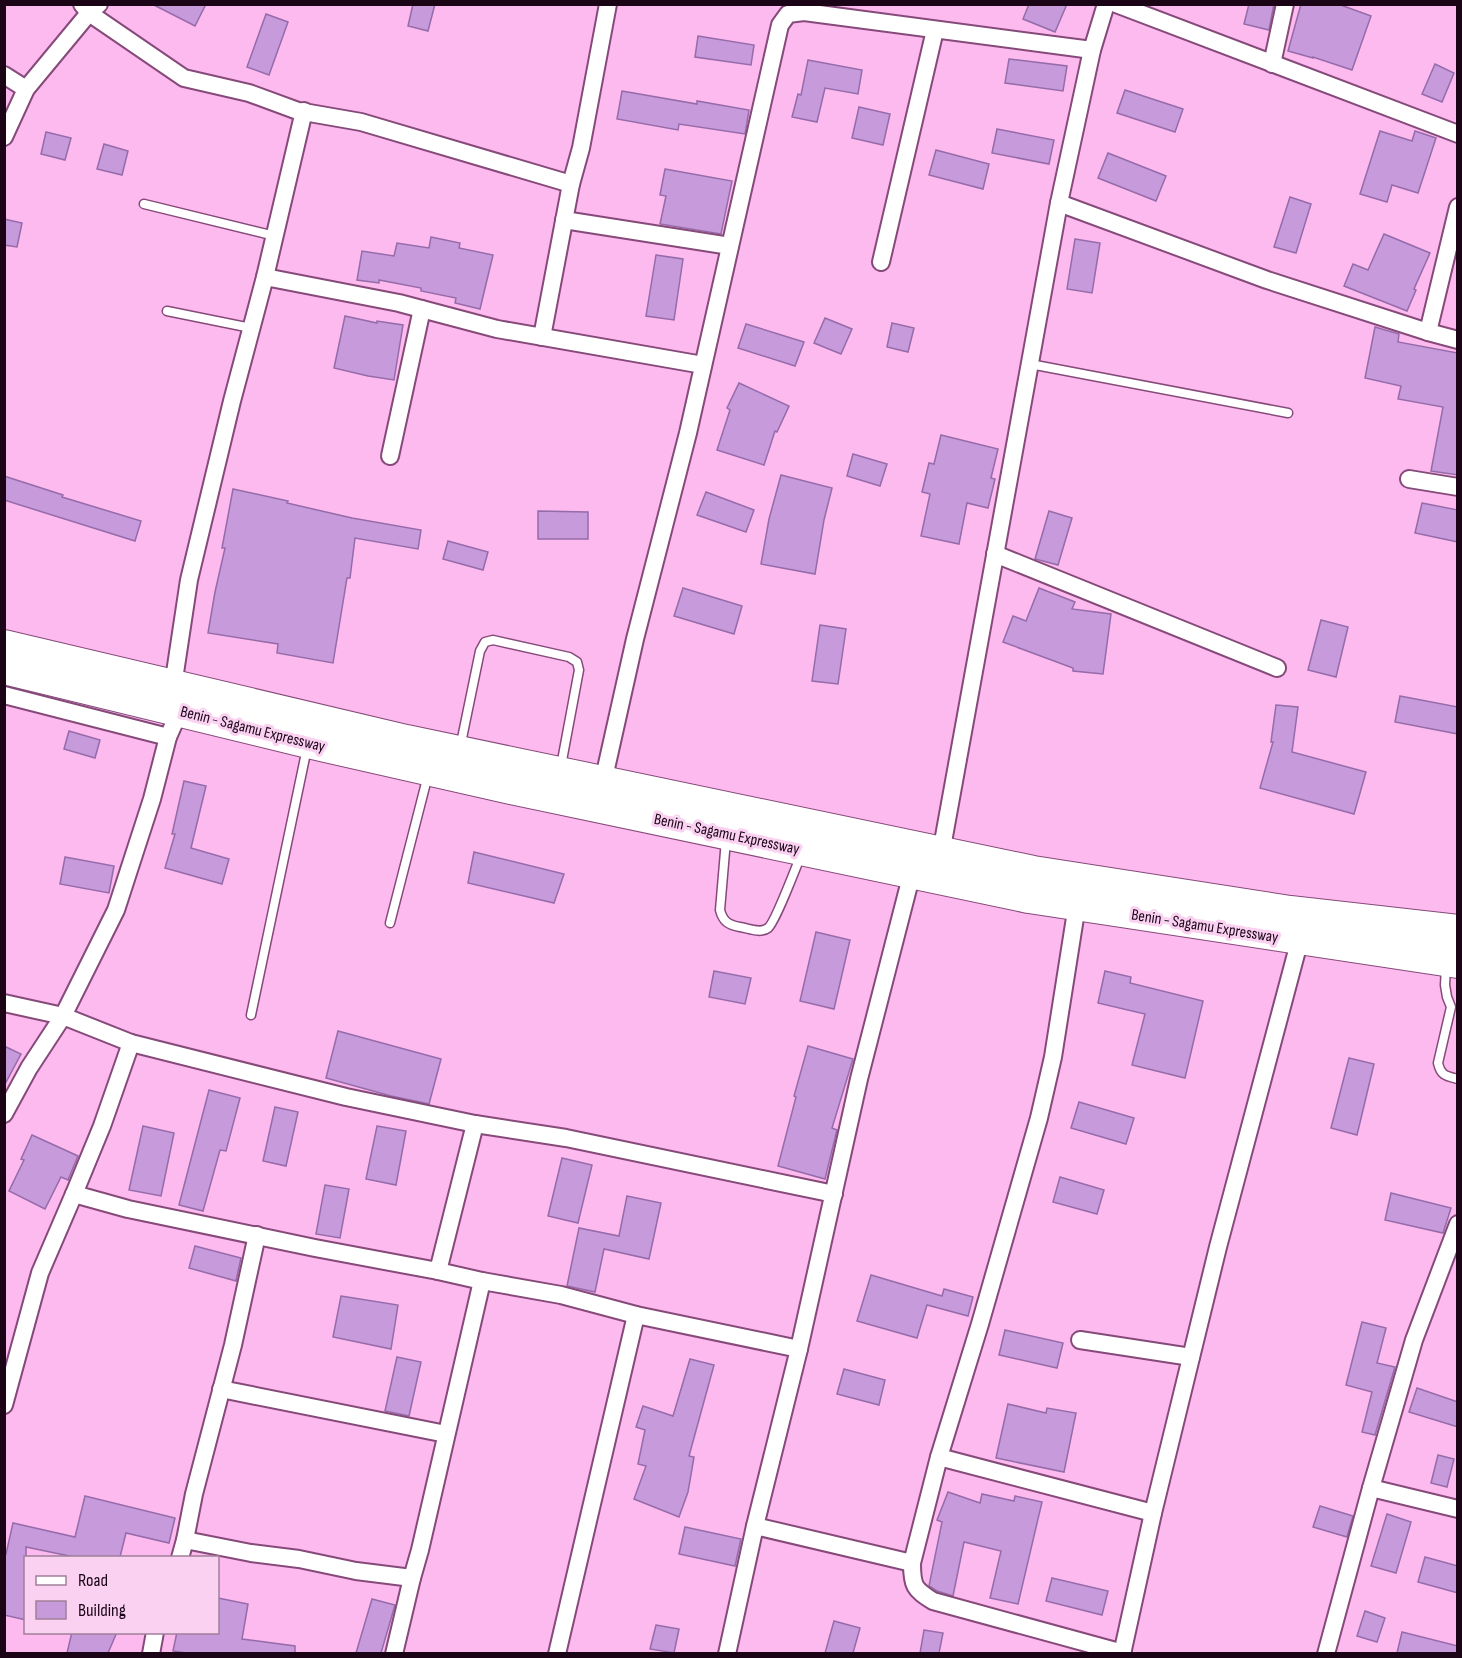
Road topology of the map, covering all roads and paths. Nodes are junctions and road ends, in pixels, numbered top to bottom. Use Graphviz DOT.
graph roads {
  1 [pos="608,4"];
  2 [pos="1106,4"];
  3 [pos="1116,4"];
  4 [pos="1285,4"];
  5 [pos="90,7"];
  6 [pos="935,30"];
  7 [pos="1092,50"];
  8 [pos="1272,64"];
  9 [pos="4,75"];
  10 [pos="26,89"];
  11 [pos="304,111"];
  12 [pos="1458,134"];
  13 [pos="4,137"];
  14 [pos="571,184"];
  15 [pos="1059,203"];
  16 [pos="144,204"];
  17 [pos="1458,207"];
  18 [pos="564,220"];
  19 [pos="275,236"];
  20 [pos="730,246"];
  21 [pos="881,262"];
  22 [pos="265,278"];
  23 [pos="422,309"];
  24 [pos="166,311"];
  25 [pos="251,328"];
  26 [pos="1428,332"];
  27 [pos="542,337"];
  28 [pos="1458,340"];
  29 [pos="1030,364"];
  30 [pos="703,365"];
  31 [pos="1288,413"];
  32 [pos="390,456"];
  33 [pos="1409,479"];
  34 [pos="1458,487"];
  35 [pos="995,554"];
  36 [pos="4,646"];
  37 [pos="4,668"];
  38 [pos="1277,668"];
  39 [pos="4,696"];
  40 [pos="174,711"];
  41 [pos="308,742"];
  42 [pos="459,752"];
  43 [pos="429,769"];
  44 [pos="560,773"];
  45 [pos="603,782"];
  46 [pos="726,833"];
  47 [pos="804,850"];
  48 [pos="941,853"];
  49 [pos="912,873"];
  50 [pos="1077,905"];
  51 [pos="390,923"];
  52 [pos="1458,931"];
  53 [pos="1300,939"];
  54 [pos="1452,961"];
  55 [pos="4,1003"];
  56 [pos="63,1016"];
  57 [pos="251,1016"];
  58 [pos="131,1042"];
  59 [pos="1458,1079"];
  60 [pos="4,1114"];
  61 [pos="475,1124"];
  62 [pos="74,1194"];
  63 [pos="834,1194"];
  64 [pos="1458,1224"];
  65 [pos="257,1235"];
  66 [pos="438,1270"];
  67 [pos="482,1281"];
  68 [pos="636,1315"];
  69 [pos="1080,1340"];
  70 [pos="799,1348"];
  71 [pos="1191,1357"];
  72 [pos="221,1389"];
  73 [pos="4,1406"];
  74 [pos="446,1434"];
  75 [pos="939,1457"];
  76 [pos="1371,1488"];
  77 [pos="1458,1509"];
  78 [pos="1153,1513"];
  79 [pos="755,1526"];
  80 [pos="185,1540"];
  81 [pos="180,1556"];
  82 [pos="912,1563"];
  83 [pos="412,1578"];
  84 [pos="155,1634"];
  85 [pos="151,1653"];
  86 [pos="394,1653"];
  87 [pos="557,1653"];
  88 [pos="727,1653"];
  89 [pos="1123,1653"];
  90 [pos="1326,1653"];
  1 -- 14 [label="street"];
  2 -- 7 [label="street"];
  3 -- 8 [label="street"];
  4 -- 8 [label="street"];
  5 -- 10 [label="street"];
  5 -- 11 [label="street"];
  6 -- 7 [label="street"];
  6 -- 20 [label="street"];
  6 -- 21 [label="street"];
  7 -- 15 [label="street"];
  8 -- 12 [label="street"];
  9 -- 10 [label="street"];
  10 -- 13 [label="street"];
  11 -- 14 [label="street"];
  11 -- 19 [label="street"];
  14 -- 18 [label="street"];
  15 -- 26 [label="street"];
  15 -- 29 [label="street"];
  16 -- 19 [label="lane"];
  17 -- 26 [label="street"];
  18 -- 20 [label="street"];
  18 -- 27 [label="street"];
  19 -- 22 [label="street"];
  20 -- 30 [label="street"];
  22 -- 23 [label="street"];
  22 -- 25 [label="street"];
  23 -- 27 [label="street"];
  23 -- 32 [label="street"];
  24 -- 25 [label="lane"];
  25 -- 40 [label="street"];
  26 -- 28 [label="street"];
  27 -- 30 [label="street"];
  29 -- 31 [label="lane"];
  29 -- 35 [label="street"];
  30 -- 45 [label="street"];
  33 -- 34 [label="street"];
  35 -- 38 [label="street"];
  35 -- 48 [label="street"];
  36 -- 40 [label="highway"];
  37 -- 40 [label="highway, Benin - Sagamu Expressway"];
  39 -- 40 [label="street"];
  40 -- 41 [label="highway, Benin - Sagamu Expressway"];
  40 -- 42 [label="highway"];
  40 -- 56 [label="street"];
  41 -- 43 [label="highway, Benin - Sagamu Expressway"];
  41 -- 57 [label="lane"];
  42 -- 44 [label="highway"];
  42 -- 44 [label="lane"];
  43 -- 46 [label="highway, Benin - Sagamu Expressway"];
  43 -- 51 [label="lane"];
  44 -- 45 [label="highway"];
  45 -- 48 [label="highway"];
  46 -- 47 [label="highway, Benin - Sagamu Expressway"];
  46 -- 47 [label="lane"];
  47 -- 49 [label="highway, Benin - Sagamu Expressway"];
  48 -- 52 [label="highway"];
  49 -- 50 [label="highway, Benin - Sagamu Expressway"];
  49 -- 63 [label="street"];
  50 -- 53 [label="highway, Benin - Sagamu Expressway"];
  50 -- 75 [label="street"];
  53 -- 54 [label="highway, Benin - Sagamu Expressway"];
  53 -- 71 [label="street"];
  54 -- 59 [label="lane"];
  55 -- 56 [label="street"];
  56 -- 58 [label="street"];
  56 -- 60 [label="street"];
  58 -- 61 [label="street"];
  58 -- 62 [label="street"];
  61 -- 63 [label="street"];
  61 -- 66 [label="street"];
  62 -- 65 [label="street"];
  62 -- 73 [label="street"];
  63 -- 70 [label="street"];
  64 -- 76 [label="street"];
  65 -- 66 [label="street"];
  65 -- 72 [label="street"];
  66 -- 67 [label="street"];
  67 -- 68 [label="street"];
  67 -- 74 [label="street"];
  68 -- 70 [label="street"];
  68 -- 87 [label="street"];
  69 -- 71 [label="street"];
  70 -- 79 [label="street"];
  71 -- 78 [label="street"];
  72 -- 74 [label="street"];
  72 -- 80 [label="street"];
  74 -- 83 [label="street"];
  75 -- 78 [label="street"];
  75 -- 82 [label="street"];
  76 -- 77 [label="street"];
  76 -- 90 [label="street"];
  78 -- 89 [label="street"];
  79 -- 82 [label="street"];
  79 -- 88 [label="street"];
  80 -- 81 [label="street"];
  80 -- 83 [label="street"];
  82 -- 89 [label="street"];
  83 -- 86 [label="street"];
  84 -- 85 [label="street"];
}
